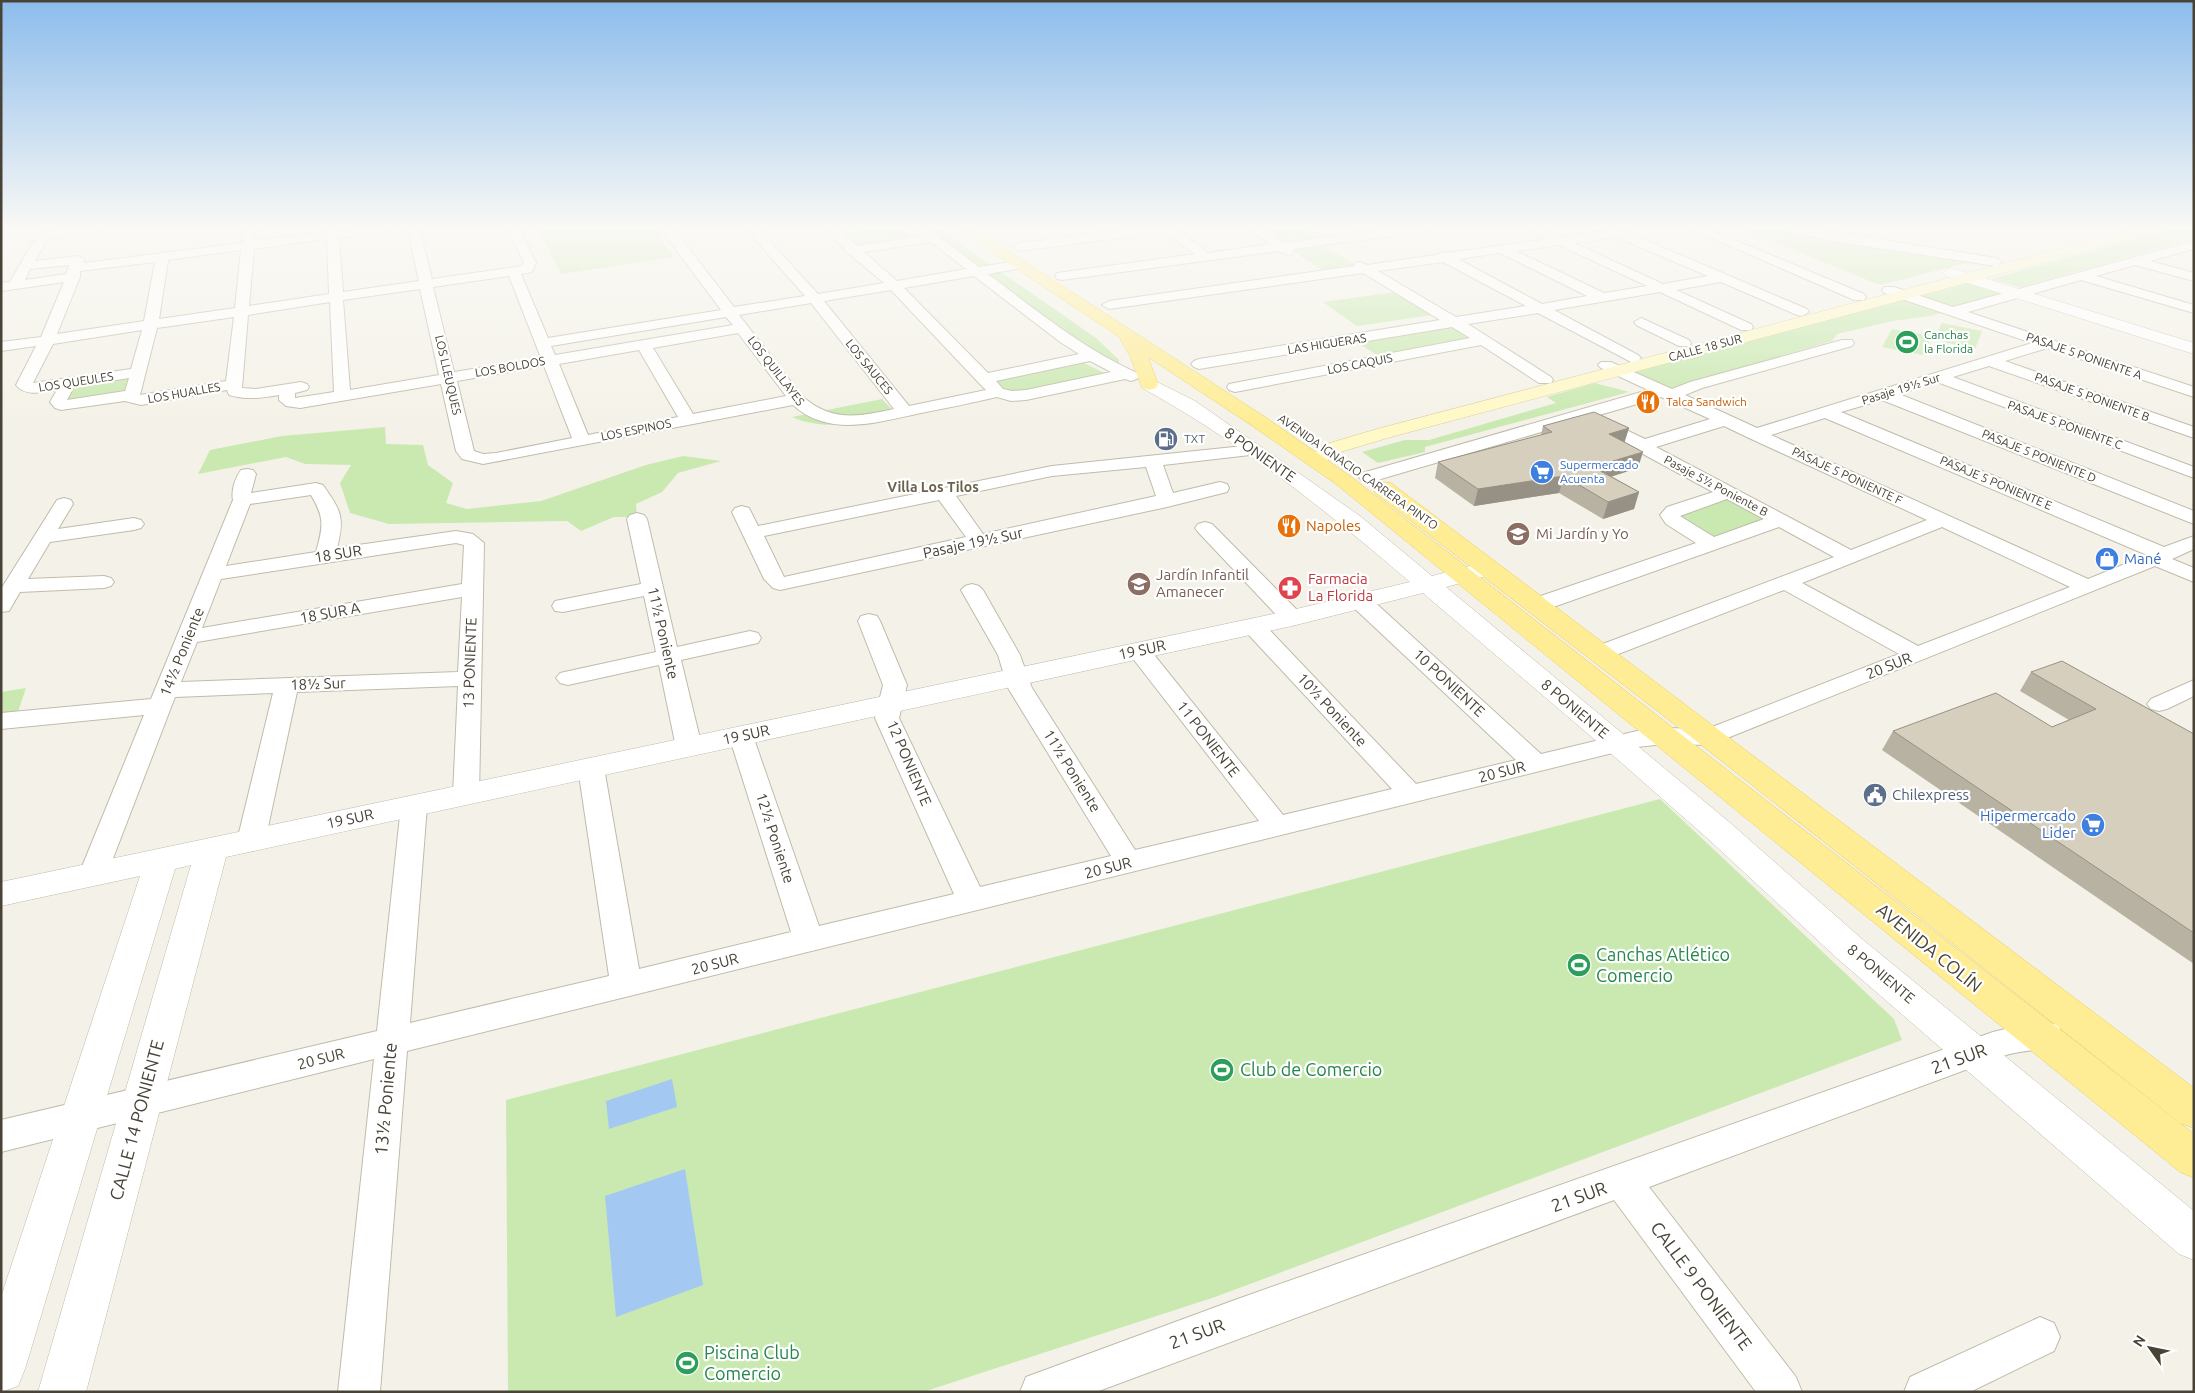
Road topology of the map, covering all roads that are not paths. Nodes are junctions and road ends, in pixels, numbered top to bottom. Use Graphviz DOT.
graph roads {
  1 [pos="66,293"];
  2 [pos="156,293"];
  3 [pos="244,293"];
  4 [pos="336,293"];
  5 [pos="371,293"];
  6 [pos="429,293"];
  7 [pos="523,293"];
  8 [pos="716,293"];
  9 [pos="810,293"];
  10 [pos="845,293"];
  11 [pos="902,293"];
  12 [pos="1005,293"];
  13 [pos="1061,293"];
  14 [pos="1090,293"];
  15 [pos="1195,293"];
  16 [pos="1406,293"];
  17 [pos="1512,293"];
  18 [pos="1592,293"];
  19 [pos="1635,293"];
  20 [pos="1671,293"];
  21 [pos="1758,293"];
  22 [pos="1849,293"];
  23 [pos="1876,293"];
  24 [pos="1899,293"];
  25 [pos="1912,293"];
  26 [pos="2014,293"];
  27 [pos="2021,293"];
  28 [pos="2139,293"];
  29 [pos="2017,294"];
  30 [pos="1906,295"];
  31 [pos="1859,297"];
  32 [pos="336,298"];
  33 [pos="814,298"];
  34 [pos="1602,298"];
  35 [pos="1109,305"];
  36 [pos="1540,308"];
  37 [pos="2194,309"];
  38 [pos="242,311"];
  39 [pos="731,312"];
  40 [pos="1802,312"];
  41 [pos="1954,312"];
  42 [pos="1455,322"];
  43 [pos="1641,322"];
  44 [pos="151,325"];
  45 [pos="1746,327"];
  46 [pos="744,328"];
  47 [pos="1123,333"];
  48 [pos="47,340"];
  49 [pos="1484,340"];
  50 [pos="543,343"];
  51 [pos="1684,343"];
  52 [pos="1847,343"];
  53 [pos="2047,343"];
  54 [pos="644,345"];
  55 [pos="1,347"];
  56 [pos="2194,349"];
  57 [pos="1093,356"];
  58 [pos="1633,358"];
  59 [pos="550,360"];
  60 [pos="1990,361"];
  61 [pos="1199,364"];
  62 [pos="1612,368"];
  63 [pos="138,372"];
  64 [pos="1126,374"];
  65 [pos="448,377"];
  66 [pos="1937,377"];
  67 [pos="984,379"];
  68 [pos="1544,380"];
  69 [pos="68,384"];
  70 [pos="1149,384"];
  71 [pos="1235,387"];
  72 [pos="342,388"];
  73 [pos="237,389"];
  74 [pos="287,390"];
  75 [pos="997,392"];
  76 [pos="2194,392"];
  77 [pos="1668,393"];
  78 [pos="1883,394"];
  79 [pos="133,398"];
  80 [pos="796,398"];
  81 [pos="905,412"];
  82 [pos="1826,412"];
  83 [pos="1278,415"];
  84 [pos="1581,415"];
  85 [pos="688,420"];
  86 [pos="1726,420"];
  87 [pos="2194,433"];
  88 [pos="1755,434"];
  89 [pos="582,441"];
  90 [pos="1644,445"];
  91 [pos="1253,450"];
  92 [pos="1312,456"];
  93 [pos="476,458"];
  94 [pos="1152,460"];
  95 [pos="2194,473"];
  96 [pos="247,474"];
  97 [pos="1368,477"];
  98 [pos="1220,488"];
  99 [pos="943,492"];
  100 [pos="1727,493"];
  101 [pos="242,500"];
  102 [pos="1167,501"];
  103 [pos="64,504"];
  104 [pos="742,512"];
  105 [pos="2194,518"];
  106 [pos="637,519"];
  107 [pos="1780,520"];
  108 [pos="1943,520"];
  109 [pos="134,524"];
  110 [pos="1205,528"];
  111 [pos="752,533"];
  112 [pos="44,537"];
  113 [pos="464,537"];
  114 [pos="979,542"];
  115 [pos="2194,542"];
  116 [pos="1712,544"];
  117 [pos="324,556"];
  118 [pos="2160,557"];
  119 [pos="1851,558"];
  120 [pos="1489,568"];
  121 [pos="213,574"];
  122 [pos="1464,575"];
  123 [pos="2194,576"];
  124 [pos="104,582"];
  125 [pos="1784,582"];
  126 [pos="1427,585"];
  127 [pos="14,586"];
  128 [pos="2088,587"];
  129 [pos="652,588"];
  130 [pos="472,589"];
  131 [pos="972,590"];
  132 [pos="1361,602"];
  133 [pos="1537,605"];
  134 [pos="1,606"];
  135 [pos="563,606"];
  136 [pos="1292,618"];
  137 [pos="869,621"];
  138 [pos="1253,626"];
  139 [pos="187,637"];
  140 [pos="750,638"];
  141 [pos="1139,651"];
  142 [pos="1600,653"];
  143 [pos="1916,654"];
  144 [pos="668,657"];
  145 [pos="1018,677"];
  146 [pos="568,678"];
  147 [pos="470,679"];
  148 [pos="287,685"];
  149 [pos="2194,687"];
  150 [pos="163,698"];
  151 [pos="892,704"];
  152 [pos="2159,704"];
  153 [pos="1,721"];
  154 [pos="741,736"];
  155 [pos="1665,736"];
  156 [pos="1710,738"];
  157 [pos="1618,744"];
  158 [pos="688,747"];
  159 [pos="1536,764"];
  160 [pos="591,768"];
  161 [pos="466,794"];
  162 [pos="1410,794"];
  163 [pos="414,806"];
  164 [pos="1278,827"];
  165 [pos="252,840"];
  166 [pos="212,849"];
  167 [pos="161,860"];
  168 [pos="1129,863"];
  169 [pos="93,874"];
  170 [pos="1,894"];
  171 [pos="972,901"];
  172 [pos="809,941"];
  173 [pos="626,986"];
  174 [pos="2036,1034"];
  175 [pos="392,1042"];
  176 [pos="2119,1053"];
  177 [pos="1974,1054"];
  178 [pos="141,1103"];
  179 [pos="2194,1111"];
  180 [pos="82,1117"];
  181 [pos="1,1136"];
  182 [pos="2194,1160"];
  183 [pos="1622,1181"];
  184 [pos="2194,1239"];
  185 [pos="2040,1337"];
  186 [pos="1,1369"];
  187 [pos="62,1392"];
  188 [pos="359,1392"];
  189 [pos="1042,1392"];
  190 [pos="1781,1392"];
  191 [pos="1925,1392"];
  1 -- 48 [label="street, LOS QUEULES"];
  2 -- 44 [label="street"];
  3 -- 38 [label="street"];
  4 -- 32 [label="street"];
  5 -- 32 [label="street"];
  6 -- 65 [label="street, LOS LLEUQUES"];
  7 -- 50 [label="street"];
  8 -- 39 [label="street, LOS QUILLAYES"];
  9 -- 33 [label="street, LOS SAUCES"];
  10 -- 33 [label="street, LOS BOLDOS"];
  11 -- 67 [label="street"];
  12 -- 57 [label="street, 8 PONIENTE"];
  13 -- 47 [label="main road, AVENIDA IGNACIO CARRERA PINTO"];
  14 -- 35 [label="main road, AVENIDA IGNACIO CARRERA PINTO"];
  15 -- 35 [label="street"];
  16 -- 42 [label="street"];
  17 -- 36 [label="street"];
  18 -- 34 [label="street"];
  19 -- 34 [label="street, LAS HIGUERAS"];
  20 -- 45 [label="street"];
  21 -- 40 [label="street"];
  22 -- 31 [label="street"];
  23 -- 31 [label="main road, CALLE 18 SUR"];
  24 -- 30 [label="street, PASAJE 5 PONIENTE A"];
  25 -- 30 [label="main road, CALLE 18 SUR"];
  26 -- 29 [label="street"];
  27 -- 29 [label="street"];
  28 -- 37 [label="street"];
  29 -- 41 [label="street"];
  29 -- 56 [label="street"];
  30 -- 41 [label="street, PASAJE 5 PONIENTE A"];
  30 -- 62 [label="main road, CALLE 18 SUR"];
  31 -- 40 [label="main road, CALLE 18 SUR"];
  32 -- 38 [label="street"];
  32 -- 72 [label="street"];
  33 -- 39 [label="street, LOS BOLDOS"];
  33 -- 81 [label="street, LOS SAUCES"];
  34 -- 36 [label="street, LAS HIGUERAS"];
  35 -- 61 [label="main road, AVENIDA IGNACIO CARRERA PINTO"];
  36 -- 42 [label="street, LAS HIGUERAS"];
  36 -- 58 [label="street"];
  38 -- 44 [label="street"];
  38 -- 73 [label="street"];
  39 -- 46 [label="street, LOS QUILLAYES"];
  39 -- 50 [label="street, LOS BOLDOS"];
  40 -- 45 [label="main road, CALLE 18 SUR"];
  41 -- 53 [label="street, PASAJE 5 PONIENTE A"];
  42 -- 49 [label="street"];
  42 -- 61 [label="street, LAS HIGUERAS"];
  43 -- 51 [label="street"];
  44 -- 48 [label="street"];
  44 -- 63 [label="street"];
  45 -- 51 [label="main road, CALLE 18 SUR"];
  46 -- 54 [label="street, LOS BOLDOS"];
  46 -- 80 [label="street, LOS QUILLAYES"];
  47 -- 70 [label="main road"];
  47 -- 92 [label="main road, AVENIDA IGNACIO CARRERA PINTO"];
  48 -- 55 [label="street"];
  48 -- 69 [label="street, LOS QUEULES"];
  49 -- 68 [label="street"];
  49 -- 71 [label="street, LOS CAQUIS"];
  50 -- 59 [label="street"];
  51 -- 58 [label="main road, CALLE 18 SUR"];
  52 -- 77 [label="street"];
  53 -- 60 [label="street, Pasaje 19½ Sur"];
  53 -- 76 [label="street, PASAJE 5 PONIENTE A"];
  54 -- 59 [label="street, LOS BOLDOS"];
  54 -- 85 [label="street"];
  57 -- 64 [label="street, 8 PONIENTE"];
  57 -- 67 [label="street"];
  58 -- 62 [label="main road, CALLE 18 SUR"];
  59 -- 65 [label="street, LOS BOLDOS"];
  59 -- 89 [label="street"];
  60 -- 66 [label="street, Pasaje 19½ Sur"];
  60 -- 87 [label="street, PASAJE 5 PONIENTE B"];
  61 -- 71 [label="main road, AVENIDA IGNACIO CARRERA PINTO"];
  62 -- 68 [label="main road, CALLE 18 SUR"];
  62 -- 77 [label="street, PASAJE 5 PONIENTE F"];
  62 -- 92 [label="main road, CALLE 18 SUR"];
  63 -- 69 [label="street, LOS QUEULES"];
  63 -- 79 [label="street"];
  64 -- 70 [label="street, 8 PONIENTE"];
  64 -- 75 [label="street"];
  65 -- 72 [label="street, LOS BOLDOS"];
  65 -- 93 [label="street, LOS LLEUQUES"];
  66 -- 78 [label="street, Pasaje 19½ Sur"];
  66 -- 95 [label="street, PASAJE 5 PONIENTE C"];
  67 -- 75 [label="street"];
  68 -- 92 [label="main road, CALLE 18 SUR"];
  69 -- 79 [label="street, LOS HUALLES"];
  70 -- 91 [label="street, 8 PONIENTE"];
  71 -- 83 [label="main road, AVENIDA IGNACIO CARRERA PINTO"];
  72 -- 74 [label="street, LOS HUALLES"];
  72 -- 74 [label="street, LOS BOLDOS"];
  73 -- 74 [label="street, LOS HUALLES"];
  73 -- 79 [label="street, LOS HUALLES"];
  75 -- 81 [label="street"];
  77 -- 84 [label="street"];
  77 -- 86 [label="street, PASAJE 5 PONIENTE F"];
  78 -- 82 [label="street, Pasaje 19½ Sur"];
  78 -- 105 [label="street, PASAJE 5 PONIENTE D"];
  80 -- 81 [label="street, LOS QUILLAYES"];
  80 -- 85 [label="street, LOS ESPINOS"];
  82 -- 88 [label="street, Pasaje 19½ Sur"];
  82 -- 118 [label="street, PASAJE 5 PONIENTE E"];
  84 -- 90 [label="street, Pasaje 5½ Poniente B"];
  84 -- 97 [label="street"];
  85 -- 89 [label="street, LOS ESPINOS"];
  86 -- 88 [label="street, PASAJE 5 PONIENTE F"];
  86 -- 90 [label="street"];
  88 -- 108 [label="street, PASAJE 5 PONIENTE F"];
  89 -- 93 [label="street, LOS ESPINOS"];
  90 -- 100 [label="street, Pasaje 5½ Poniente B"];
  91 -- 92 [label="street, 8 PONIENTE"];
  91 -- 94 [label="street"];
  92 -- 97 [label="main road, AVENIDA IGNACIO CARRERA PINTO"];
  92 -- 122 [label="main road, AVENIDA IGNACIO CARRERA PINTO"];
  92 -- 126 [label="street, 8 PONIENTE"];
  94 -- 99 [label="street"];
  94 -- 102 [label="street"];
  96 -- 101 [label="street, 14½ Poniente"];
  97 -- 120 [label="main road, AVENIDA IGNACIO CARRERA PINTO"];
  98 -- 102 [label="street, Pasaje 19½ Sur"];
  99 -- 111 [label="street"];
  99 -- 114 [label="street"];
  100 -- 107 [label="street, Pasaje 5½ Poniente B"];
  100 -- 116 [label="street"];
  101 -- 117 [label="street"];
  101 -- 121 [label="street, 14½ Poniente"];
  102 -- 114 [label="street, Pasaje 19½ Sur"];
  103 -- 112 [label="street"];
  104 -- 111 [label="street"];
  106 -- 129 [label="street, 11½ Poniente"];
  107 -- 116 [label="street"];
  107 -- 119 [label="street, Pasaje 5½ Poniente B"];
  108 -- 119 [label="street"];
  108 -- 128 [label="street, PASAJE 5 PONIENTE F"];
  109 -- 112 [label="street"];
  110 -- 136 [label="street"];
  111 -- 114 [label="street, Pasaje 19½ Sur"];
  112 -- 127 [label="street"];
  113 -- 117 [label="street, 18 SUR"];
  113 -- 130 [label="street, 13 PONIENTE"];
  115 -- 118 [label="street, 20 SUR"];
  116 -- 133 [label="street"];
  117 -- 121 [label="street, 18 SUR"];
  118 -- 123 [label="street, PASAJE 5 PONIENTE E"];
  118 -- 128 [label="street, 20 SUR"];
  119 -- 125 [label="street"];
  120 -- 122 [label="street, 19 SUR"];
  120 -- 133 [label="main road, AVENIDA IGNACIO CARRERA PINTO"];
  121 -- 139 [label="street, 14½ Poniente"];
  122 -- 126 [label="street, 19 SUR"];
  122 -- 155 [label="main road, AVENIDA IGNACIO CARRERA PINTO"];
  124 -- 127 [label="street"];
  125 -- 142 [label="street"];
  125 -- 143 [label="street"];
  126 -- 132 [label="street, 19 SUR"];
  126 -- 157 [label="street, 8 PONIENTE"];
  127 -- 134 [label="street"];
  128 -- 143 [label="street, 20 SUR"];
  129 -- 135 [label="street"];
  129 -- 144 [label="street, 11½ Poniente"];
  130 -- 139 [label="street, 18 SUR A"];
  130 -- 147 [label="street, 13 PONIENTE"];
  131 -- 145 [label="street, 11½ Poniente"];
  132 -- 136 [label="street, 19 SUR"];
  132 -- 159 [label="street, 10 PONIENTE"];
  133 -- 142 [label="main road, AVENIDA IGNACIO CARRERA PINTO"];
  136 -- 138 [label="street, 19 SUR"];
  137 -- 151 [label="street, 12 PONIENTE"];
  138 -- 141 [label="street, 19 SUR"];
  138 -- 162 [label="street, 10½ Poniente"];
  139 -- 150 [label="street, 14½ Poniente"];
  140 -- 144 [label="street"];
  141 -- 145 [label="street, 19 SUR"];
  141 -- 164 [label="street, 11 PONIENTE"];
  142 -- 156 [label="main road, AVENIDA IGNACIO CARRERA PINTO"];
  143 -- 156 [label="street, 20 SUR"];
  144 -- 146 [label="street"];
  144 -- 158 [label="street, 11½ Poniente"];
  145 -- 151 [label="street, 19 SUR"];
  145 -- 168 [label="street, 11½ Poniente"];
  147 -- 148 [label="street, 18½ Sur"];
  147 -- 161 [label="street, 13 PONIENTE"];
  148 -- 150 [label="street, 18½ Sur"];
  148 -- 165 [label="street"];
  149 -- 152 [label="street"];
  150 -- 153 [label="street, 18½ Sur"];
  150 -- 169 [label="street, 14½ Poniente"];
  151 -- 154 [label="street, 19 SUR"];
  151 -- 171 [label="street, 12 PONIENTE"];
  154 -- 158 [label="street, 19 SUR"];
  154 -- 172 [label="street, 12½ Poniente"];
  155 -- 156 [label="street, 20 SUR"];
  155 -- 157 [label="street, 20 SUR"];
  155 -- 174 [label="main road, AVENIDA COLÍN"];
  156 -- 176 [label="main road, AVENIDA COLÍN"];
  157 -- 159 [label="street, 20 SUR"];
  157 -- 177 [label="street, 8 PONIENTE"];
  158 -- 160 [label="street, 19 SUR"];
  159 -- 162 [label="street, 20 SUR"];
  160 -- 161 [label="street, 19 SUR"];
  160 -- 173 [label="street"];
  161 -- 163 [label="street, 19 SUR"];
  162 -- 164 [label="street, 20 SUR"];
  163 -- 165 [label="street, 19 SUR"];
  163 -- 175 [label="street, 13½ Poniente"];
  164 -- 168 [label="street, 20 SUR"];
  165 -- 166 [label="street, 19 SUR"];
  166 -- 167 [label="street, 19 SUR"];
  166 -- 178 [label="street, CALLE 14 PONIENTE"];
  167 -- 169 [label="street, 19 SUR"];
  167 -- 180 [label="street"];
  168 -- 171 [label="street, 20 SUR"];
  169 -- 170 [label="street, 19 SUR"];
  171 -- 172 [label="street, 20 SUR"];
  172 -- 173 [label="street, 20 SUR"];
  173 -- 175 [label="street, 20 SUR"];
  174 -- 176 [label="street, 21 SUR"];
  174 -- 177 [label="street, 21 SUR"];
  174 -- 182 [label="main road, AVENIDA COLÍN"];
  175 -- 178 [label="street, 20 SUR"];
  175 -- 188 [label="street, 13½ Poniente"];
  176 -- 179 [label="main road, AVENIDA COLÍN"];
  177 -- 183 [label="street, 21 SUR"];
  177 -- 184 [label="street, 8 PONIENTE"];
  178 -- 180 [label="street, 20 SUR"];
  178 -- 187 [label="street, CALLE 14 PONIENTE"];
  180 -- 181 [label="street, 20 SUR"];
  180 -- 186 [label="street"];
  183 -- 189 [label="street, 21 SUR"];
  183 -- 190 [label="street, CALLE 9 PONIENTE"];
  185 -- 191 [label="street"];
}
